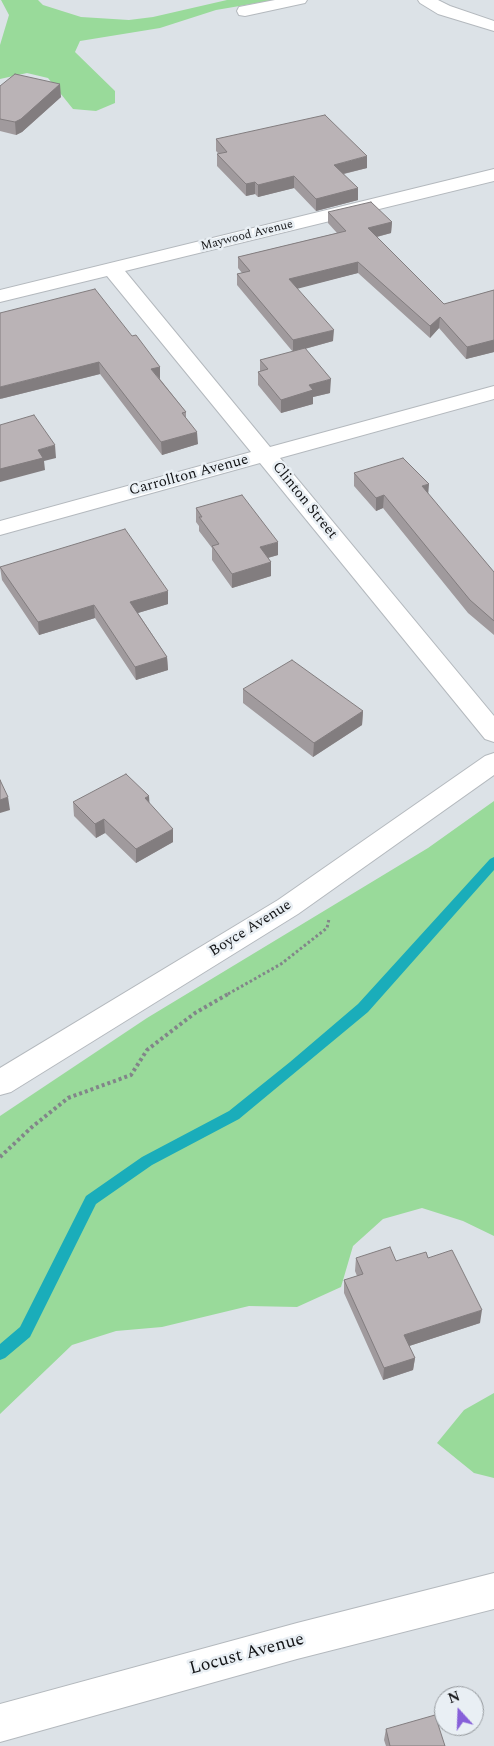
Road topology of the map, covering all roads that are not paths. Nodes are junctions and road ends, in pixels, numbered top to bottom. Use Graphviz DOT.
graph roads {
  1 [pos="298,0"];
  2 [pos="426,0"];
  3 [pos="245,12"];
  4 [pos="494,26"];
  5 [pos="494,175"];
  6 [pos="112,269"];
  7 [pos="0,296"];
  8 [pos="494,392"];
  9 [pos="266,455"];
  10 [pos="0,528"];
  11 [pos="494,733"];
  12 [pos="494,762"];
  13 [pos="0,1082"];
  14 [pos="494,1591"];
  15 [pos="0,1722"];
  1 -- 3 [label="street"];
  2 -- 4 [label="street"];
  5 -- 6 [label="street, Maywood Avenue"];
  6 -- 7 [label="street, Maywood Avenue"];
  6 -- 9 [label="street, Clinton Street"];
  8 -- 9 [label="street, Carrollton Avenue"];
  9 -- 10 [label="street, Carrollton Avenue"];
  9 -- 11 [label="street, Clinton Street"];
  12 -- 13 [label="street, Boyce Avenue"];
  14 -- 15 [label="street, Locust Avenue"];
}
